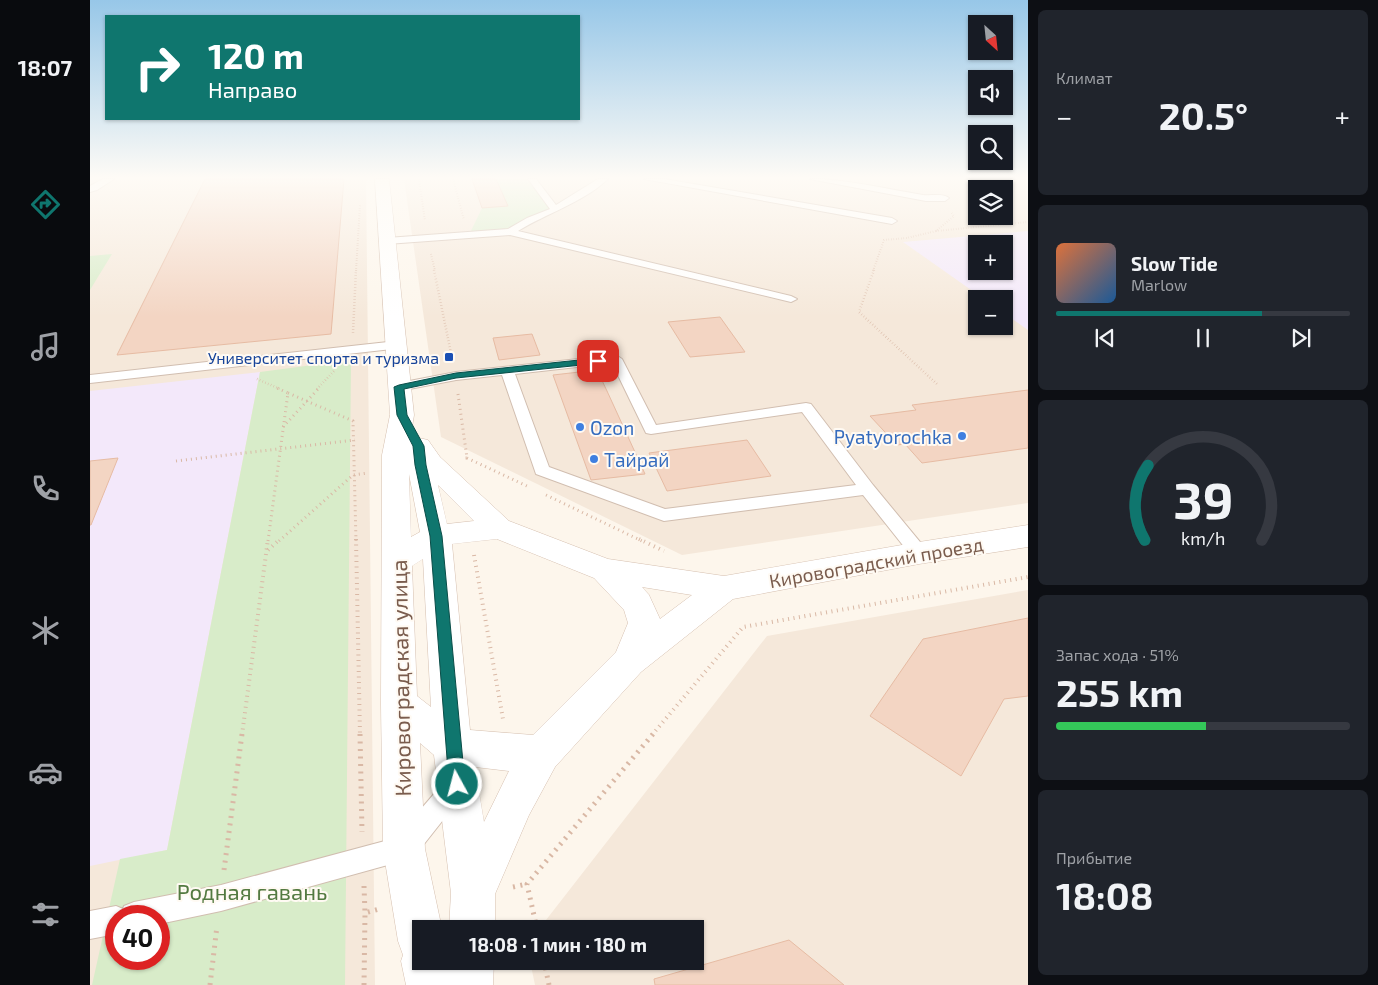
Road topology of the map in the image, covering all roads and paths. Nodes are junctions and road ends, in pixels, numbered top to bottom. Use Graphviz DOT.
graph roads {
  1 [pos="359,225"];
  2 [pos="386,225"];
  3 [pos="426,225"];
  4 [pos="466,225"];
  5 [pos="522,225"];
  6 [pos="943,225"];
  7 [pos="998,225"];
  8 [pos="936,231"];
  9 [pos="510,232"];
  10 [pos="469,236"];
  11 [pos="428,239"];
  12 [pos="387,241"];
  13 [pos="791,299"];
  14 [pos="397,345"];
  15 [pos="352,350"];
  16 [pos="221,365"];
  17 [pos="507,370"];
  18 [pos="456,376"];
  19 [pos="90,379"];
  20 [pos="938,384"];
  21 [pos="399,387"];
  22 [pos="288,392"];
  23 [pos="308,401"];
  24 [pos="402,415"];
  25 [pos="283,428"];
  26 [pos="355,440"];
  27 [pos="418,446"];
  28 [pos="280,448"];
  29 [pos="467,458"];
  30 [pos="176,461"];
  31 [pos="353,475"];
  32 [pos="867,489"];
  33 [pos="499,528"];
  34 [pos="436,536"];
  35 [pos="1028,536"];
  36 [pos="473,549"];
  37 [pos="267,551"];
  38 [pos="668,553"];
  39 [pos="919,553"];
  40 [pos="398,560"];
  41 [pos="605,570"];
  42 [pos="1028,577"];
  43 [pos="724,588"];
  44 [pos="629,662"];
  45 [pos="399,704"];
  46 [pos="504,724"];
  47 [pos="540,754"];
  48 [pos="455,765"];
  49 [pos="404,849"];
  50 [pos="363,860"];
  51 [pos="221,898"];
  52 [pos="170,909"];
  53 [pos="472,911"];
  54 [pos="365,913"];
  55 [pos="417,920"];
  56 [pos="535,920"];
  57 [pos="105,922"];
  58 [pos="90,925"];
  59 [pos="427,970"];
  60 [pos="470,970"];
  61 [pos="546,970"];
  62 [pos="210,985"];
  63 [pos="430,985"];
  64 [pos="469,985"];
  65 [pos="549,985"];
  1 -- 15 [label="path"];
  2 -- 12 [label="street, Кировоградская улица"];
  3 -- 11 [label="path"];
  4 -- 10 [label="path"];
  5 -- 9 [label="lane"];
  6 -- 8 [label="path"];
  7 -- 8 [label="path"];
  8 -- 20 [label="path"];
  9 -- 10 [label="lane"];
  9 -- 13 [label="lane"];
  10 -- 11 [label="lane"];
  11 -- 12 [label="lane"];
  11 -- 18 [label="path"];
  12 -- 14 [label="street, Кировоградская улица"];
  14 -- 15 [label="lane"];
  14 -- 21 [label="street, Кировоградская улица"];
  15 -- 16 [label="lane"];
  15 -- 23 [label="path"];
  16 -- 19 [label="lane"];
  16 -- 22 [label="path"];
  17 -- 18 [label="lane"];
  17 -- 32 [label="lane"];
  17 -- 32 [label="lane"];
  18 -- 21 [label="lane"];
  21 -- 24 [label="street, Кировоградская улица"];
  22 -- 23 [label="path"];
  22 -- 25 [label="path"];
  23 -- 25 [label="path"];
  23 -- 26 [label="path"];
  24 -- 27 [label="street, Кировоградская улица"];
  24 -- 40 [label="street, Кировоградская улица"];
  25 -- 28 [label="path"];
  26 -- 28 [label="path"];
  26 -- 31 [label="path"];
  27 -- 33 [label="street"];
  27 -- 34 [label="street, Кировоградская улица"];
  28 -- 30 [label="path"];
  28 -- 37 [label="path"];
  29 -- 38 [label="path"];
  31 -- 37 [label="path"];
  31 -- 50 [label="path"];
  32 -- 39 [label="lane"];
  33 -- 34 [label="street"];
  33 -- 41 [label="street"];
  34 -- 40 [label="street"];
  34 -- 48 [label="street, Кировоградская улица"];
  35 -- 39 [label="street, Кировоградский проезд"];
  36 -- 46 [label="path"];
  37 -- 51 [label="path"];
  39 -- 43 [label="street, Кировоградский проезд"];
  40 -- 45 [label="street, Кировоградская улица"];
  41 -- 43 [label="street"];
  41 -- 44 [label="street"];
  42 -- 56 [label="path"];
  43 -- 44 [label="street"];
  44 -- 47 [label="street"];
  45 -- 48 [label="street"];
  45 -- 49 [label="street, Кировоградская улица"];
  47 -- 48 [label="street"];
  47 -- 53 [label="street"];
  48 -- 49 [label="lane"];
  48 -- 53 [label="street, Кировоградская улица"];
  49 -- 50 [label="lane"];
  49 -- 55 [label="street, Кировоградская улица"];
  50 -- 51 [label="lane"];
  50 -- 54 [label="path"];
  51 -- 52 [label="lane"];
  51 -- 62 [label="path"];
  57 -- 58 [label="lane"];
  59 -- 63 [label="street"];
  60 -- 64 [label="street"];
  61 -- 65 [label="path"];
}
